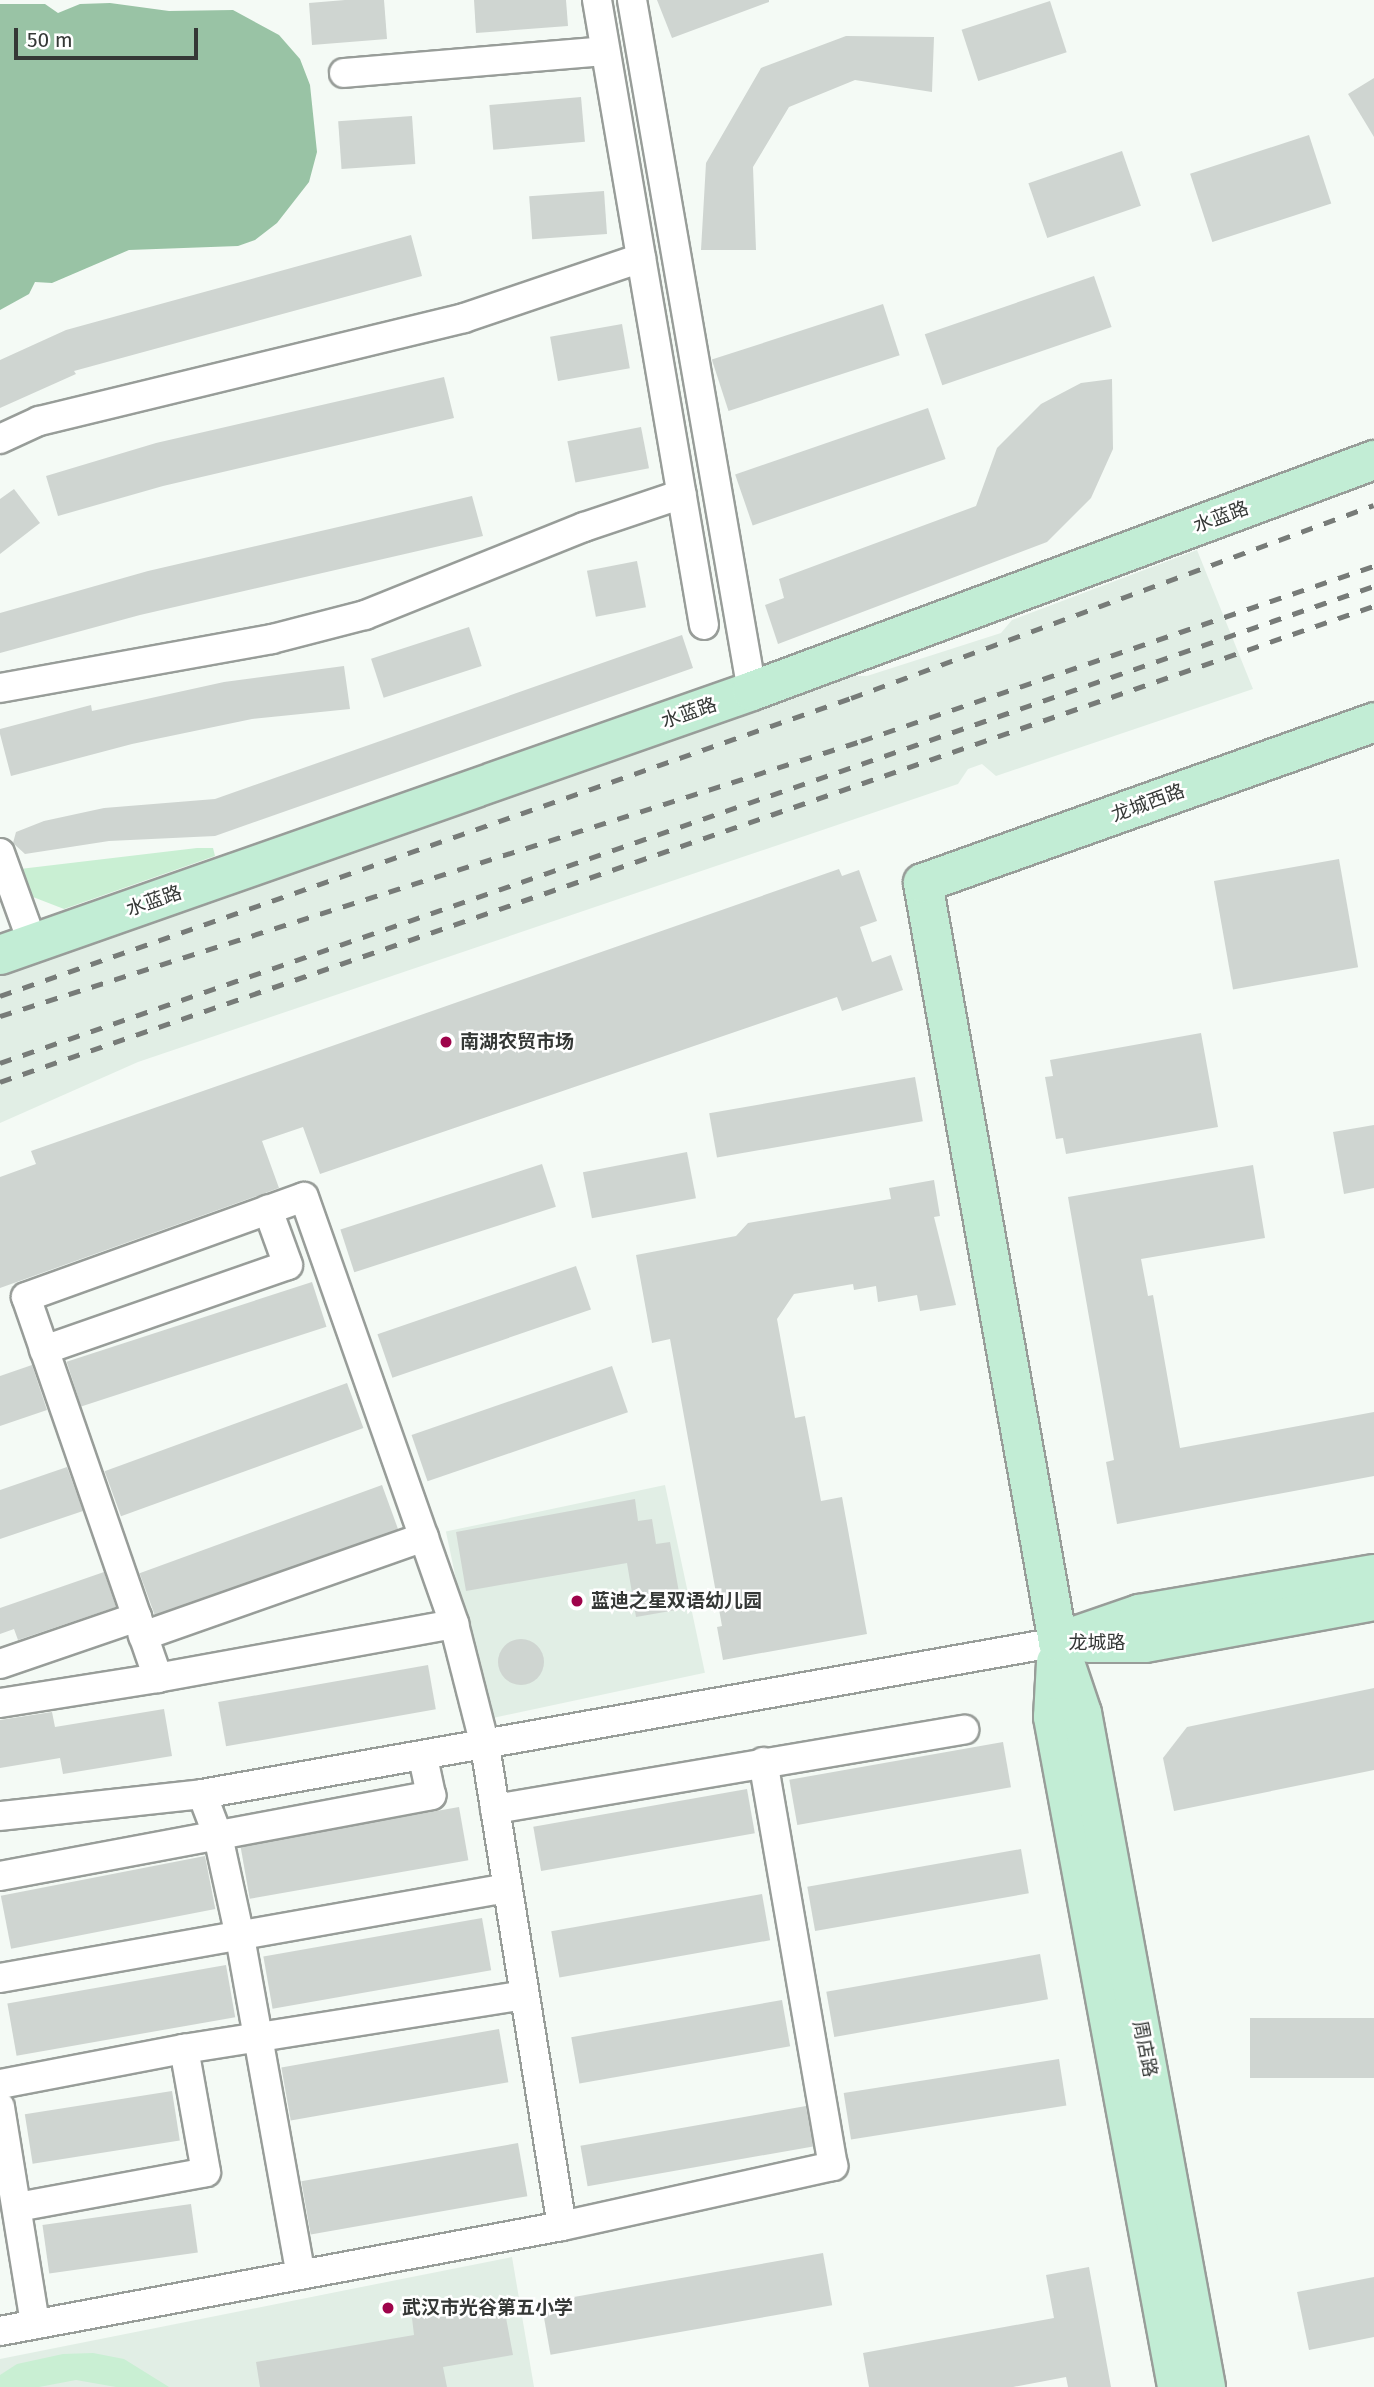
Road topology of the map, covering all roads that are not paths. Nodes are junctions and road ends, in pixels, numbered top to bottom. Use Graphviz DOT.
graph roads {
  1 [pos="597,0"];
  2 [pos="632,0"];
  3 [pos="606,51"];
  4 [pos="344,73"];
  5 [pos="641,258"];
  6 [pos="0,439"];
  7 [pos="1374,460"];
  8 [pos="682,494"];
  9 [pos="704,625"];
  10 [pos="0,688"];
  11 [pos="752,691"];
  12 [pos="1374,722"];
  13 [pos="0,853"];
  14 [pos="923,883"];
  15 [pos="17,949"];
  16 [pos="268,1210"];
  17 [pos="44,1350"];
  18 [pos="424,1537"];
  19 [pos="1374,1574"];
  20 [pos="1374,1601"];
  21 [pos="454,1624"];
  22 [pos="140,1626"];
  23 [pos="1058,1643"];
  24 [pos="0,1664"];
  25 [pos="158,1678"];
  26 [pos="0,1703"];
  27 [pos="964,1730"];
  28 [pos="485,1746"];
  29 [pos="423,1756"];
  30 [pos="763,1762"];
  31 [pos="202,1794"];
  32 [pos="495,1809"];
  33 [pos="0,1815"];
  34 [pos="218,1836"];
  35 [pos="0,1876"];
  36 [pos="507,1888"];
  37 [pos="240,1937"];
  38 [pos="1109,1943"];
  39 [pos="0,1978"];
  40 [pos="524,1995"];
  41 [pos="258,2040"];
  42 [pos="184,2049"];
  43 [pos="0,2084"];
  44 [pos="0,2108"];
  45 [pos="1151,2158"];
  46 [pos="18,2207"];
  47 [pos="562,2226"];
  48 [pos="300,2275"];
  49 [pos="34,2324"];
  50 [pos="0,2331"];
  51 [pos="1151,2387"];
  52 [pos="1177,2387"];
  53 [pos="1206,2387"];
  54 [pos="1232,2387"];
  1 -- 3 [label="street"];
  2 -- 11 [label="street"];
  3 -- 4 [label="street"];
  3 -- 5 [label="street"];
  5 -- 6 [label="street"];
  5 -- 8 [label="street"];
  7 -- 11 [label="street, 水蓝路"];
  8 -- 9 [label="street"];
  8 -- 10 [label="street"];
  11 -- 15 [label="street, 水蓝路"];
  12 -- 14 [label="street, 龙城西路"];
  13 -- 15 [label="street"];
  14 -- 23 [label="street, 周店路"];
  16 -- 17 [label="street"];
  16 -- 17 [label="street"];
  16 -- 18 [label="street"];
  17 -- 22 [label="street"];
  18 -- 21 [label="street"];
  18 -- 22 [label="street"];
  19 -- 23 [label="street, 龙城路"];
  20 -- 23 [label="street, 龙城路"];
  21 -- 25 [label="street"];
  21 -- 28 [label="street"];
  22 -- 24 [label="street"];
  22 -- 25 [label="street"];
  23 -- 28 [label="street"];
  23 -- 38 [label="street, 周店路"];
  25 -- 26 [label="street"];
  27 -- 30 [label="street"];
  28 -- 29 [label="street"];
  28 -- 32 [label="street"];
  29 -- 31 [label="street"];
  29 -- 34 [label="street"];
  30 -- 32 [label="street"];
  30 -- 47 [label="street"];
  31 -- 33 [label="street"];
  31 -- 34 [label="street"];
  32 -- 36 [label="street"];
  34 -- 35 [label="street"];
  34 -- 37 [label="street"];
  36 -- 37 [label="street"];
  36 -- 40 [label="street"];
  37 -- 39 [label="street"];
  37 -- 41 [label="street"];
  38 -- 45 [label="street, 周店路"];
  38 -- 51 [label="street"];
  38 -- 54 [label="street"];
  40 -- 41 [label="street"];
  40 -- 47 [label="street"];
  41 -- 42 [label="street"];
  41 -- 48 [label="street"];
  42 -- 43 [label="street"];
  42 -- 46 [label="street"];
  44 -- 46 [label="street"];
  45 -- 52 [label="street, 周店路"];
  45 -- 53 [label="street, 周店路"];
  46 -- 49 [label="street"];
  47 -- 48 [label="street"];
  48 -- 49 [label="street"];
  49 -- 50 [label="street"];
}
